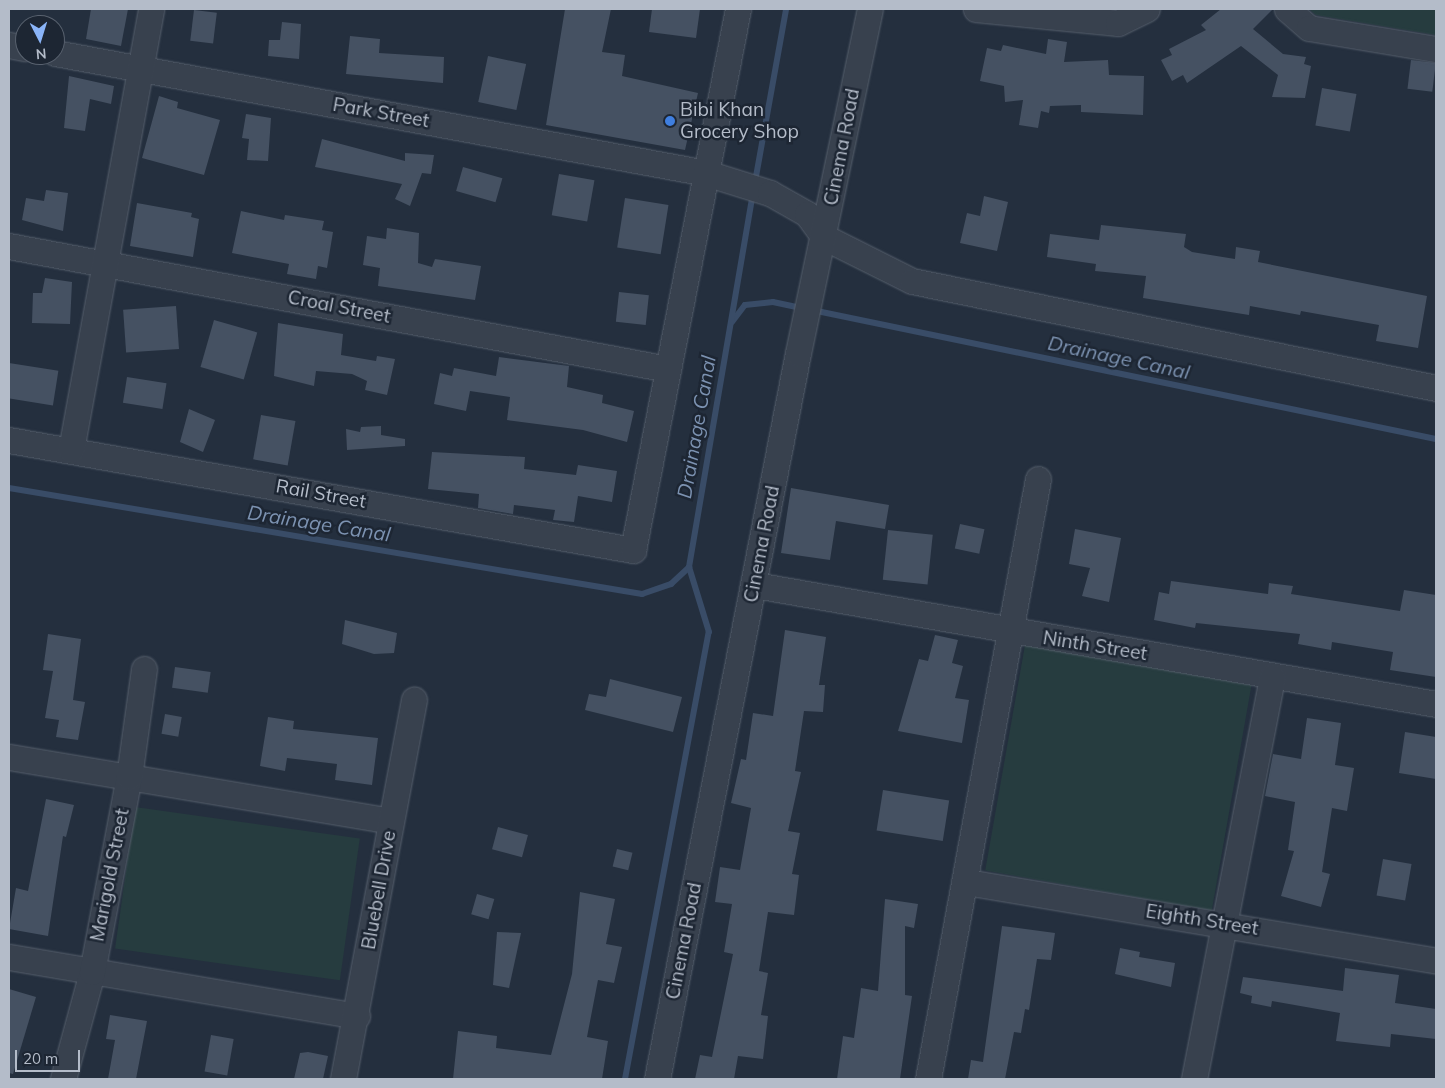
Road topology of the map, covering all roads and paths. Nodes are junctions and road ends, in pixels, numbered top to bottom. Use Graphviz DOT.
graph roads {
  1 [pos="151,9"];
  2 [pos="738,9"];
  3 [pos="870,9"];
  4 [pos="976,9"];
  5 [pos="1147,9"];
  6 [pos="1287,9"];
  7 [pos="1009,12"];
  8 [pos="1436,49"];
  9 [pos="65,55"];
  10 [pos="140,69"];
  11 [pos="706,173"];
  12 [pos="824,237"];
  13 [pos="9,246"];
  14 [pos="104,264"];
  15 [pos="668,369"];
  16 [pos="1436,388"];
  17 [pos="9,440"];
  18 [pos="71,450"];
  19 [pos="1038,479"];
  20 [pos="755,585"];
  21 [pos="1010,632"];
  22 [pos="144,669"];
  23 [pos="1272,676"];
  24 [pos="414,700"];
  25 [pos="1436,704"];
  26 [pos="9,757"];
  27 [pos="129,777"];
  28 [pos="390,821"];
  29 [pos="966,882"];
  30 [pos="1224,924"];
  31 [pos="9,957"];
  32 [pos="1436,960"];
  33 [pos="92,972"];
  34 [pos="357,1016"];
  35 [pos="64,1079"];
  36 [pos="343,1079"];
  37 [pos="657,1079"];
  38 [pos="928,1079"];
  39 [pos="1194,1079"];
  1 -- 10 [label="street"];
  2 -- 11 [label="street"];
  3 -- 12 [label="street, Cinema Road"];
  4 -- 7 [label="street"];
  5 -- 7 [label="street"];
  6 -- 8 [label="street"];
  9 -- 10 [label="street, Park Street"];
  10 -- 11 [label="street, Park Street"];
  10 -- 14 [label="street"];
  11 -- 12 [label="street, Park Street"];
  11 -- 15 [label="street"];
  12 -- 16 [label="street"];
  12 -- 20 [label="street, Cinema Road"];
  13 -- 14 [label="street, Croal Street"];
  14 -- 15 [label="street, Croal Street"];
  14 -- 18 [label="street"];
  15 -- 18 [label="street, Rail Street"];
  17 -- 18 [label="street, Rail Street"];
  19 -- 21 [label="street"];
  20 -- 21 [label="street, Ninth Street"];
  20 -- 37 [label="street, Cinema Road"];
  21 -- 23 [label="street, Ninth Street"];
  21 -- 29 [label="street"];
  22 -- 27 [label="street, Marigold Street"];
  23 -- 25 [label="street, Ninth Street"];
  23 -- 30 [label="street"];
  24 -- 28 [label="street, Bluebell Drive"];
  26 -- 27 [label="street"];
  27 -- 28 [label="street"];
  27 -- 33 [label="street, Marigold Street"];
  28 -- 34 [label="street, Bluebell Drive"];
  29 -- 30 [label="street, Eighth Street"];
  29 -- 38 [label="street"];
  30 -- 32 [label="street, Eighth Street"];
  30 -- 39 [label="street"];
  31 -- 33 [label="street"];
  33 -- 34 [label="street"];
  33 -- 35 [label="street, Marigold Street"];
  34 -- 36 [label="street, Bluebell Drive"];
}
